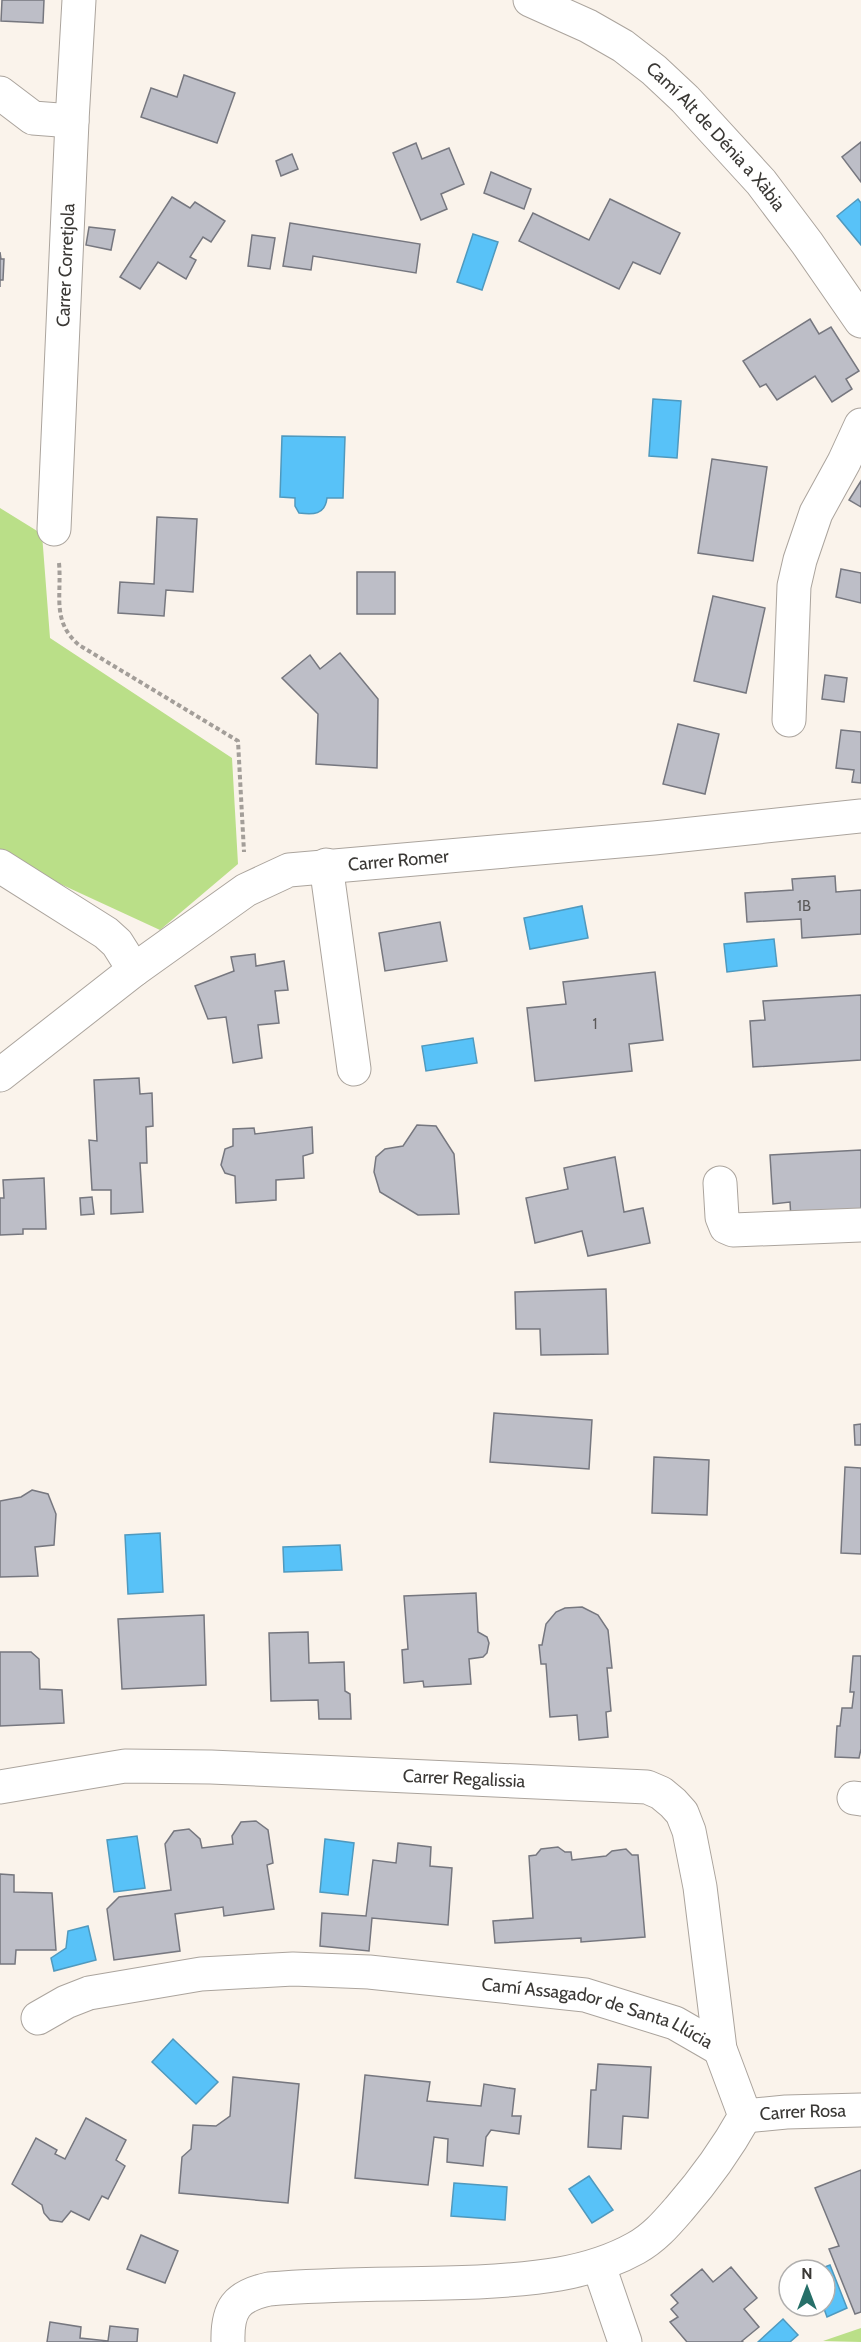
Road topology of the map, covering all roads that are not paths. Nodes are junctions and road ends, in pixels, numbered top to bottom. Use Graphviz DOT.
graph roads {
  1 [pos="80,0"];
  2 [pos="530,0"];
  3 [pos="0,93"];
  4 [pos="72,121"];
  5 [pos="861,321"];
  6 [pos="861,425"];
  7 [pos="54,529"];
  8 [pos="789,720"];
  9 [pos="861,816"];
  10 [pos="0,866"];
  11 [pos="326,866"];
  12 [pos="134,970"];
  13 [pos="354,1069"];
  14 [pos="0,1075"];
  15 [pos="720,1183"];
  16 [pos="861,1225"];
  17 [pos="0,1786"];
  18 [pos="38,2018"];
  19 [pos="720,2049"];
  20 [pos="861,2110"];
  21 [pos="745,2116"];
  22 [pos="599,2266"];
  23 [pos="228,2342"];
  24 [pos="625,2342"];
  1 -- 4 [label="street, Carrer Corretjola"];
  2 -- 5 [label="street, Camí Alt de Dénia a Xàbia"];
  3 -- 4 [label="street"];
  4 -- 7 [label="street, Carrer Corretjola"];
  6 -- 8 [label="street"];
  9 -- 11 [label="street, Carrer Romer"];
  10 -- 12 [label="street"];
  11 -- 12 [label="street, Carrer Romer"];
  11 -- 13 [label="street"];
  12 -- 14 [label="street, Carrer Romer"];
  15 -- 16 [label="street"];
  17 -- 19 [label="street, Carrer Regalissia"];
  18 -- 19 [label="street, Camí Assagador de Santa Llúcia"];
  19 -- 21 [label="street, Camí Assagador de Santa Llúcia"];
  20 -- 21 [label="street, Carrer Rosa"];
  21 -- 22 [label="street"];
  22 -- 23 [label="street"];
  22 -- 24 [label="street"];
}
